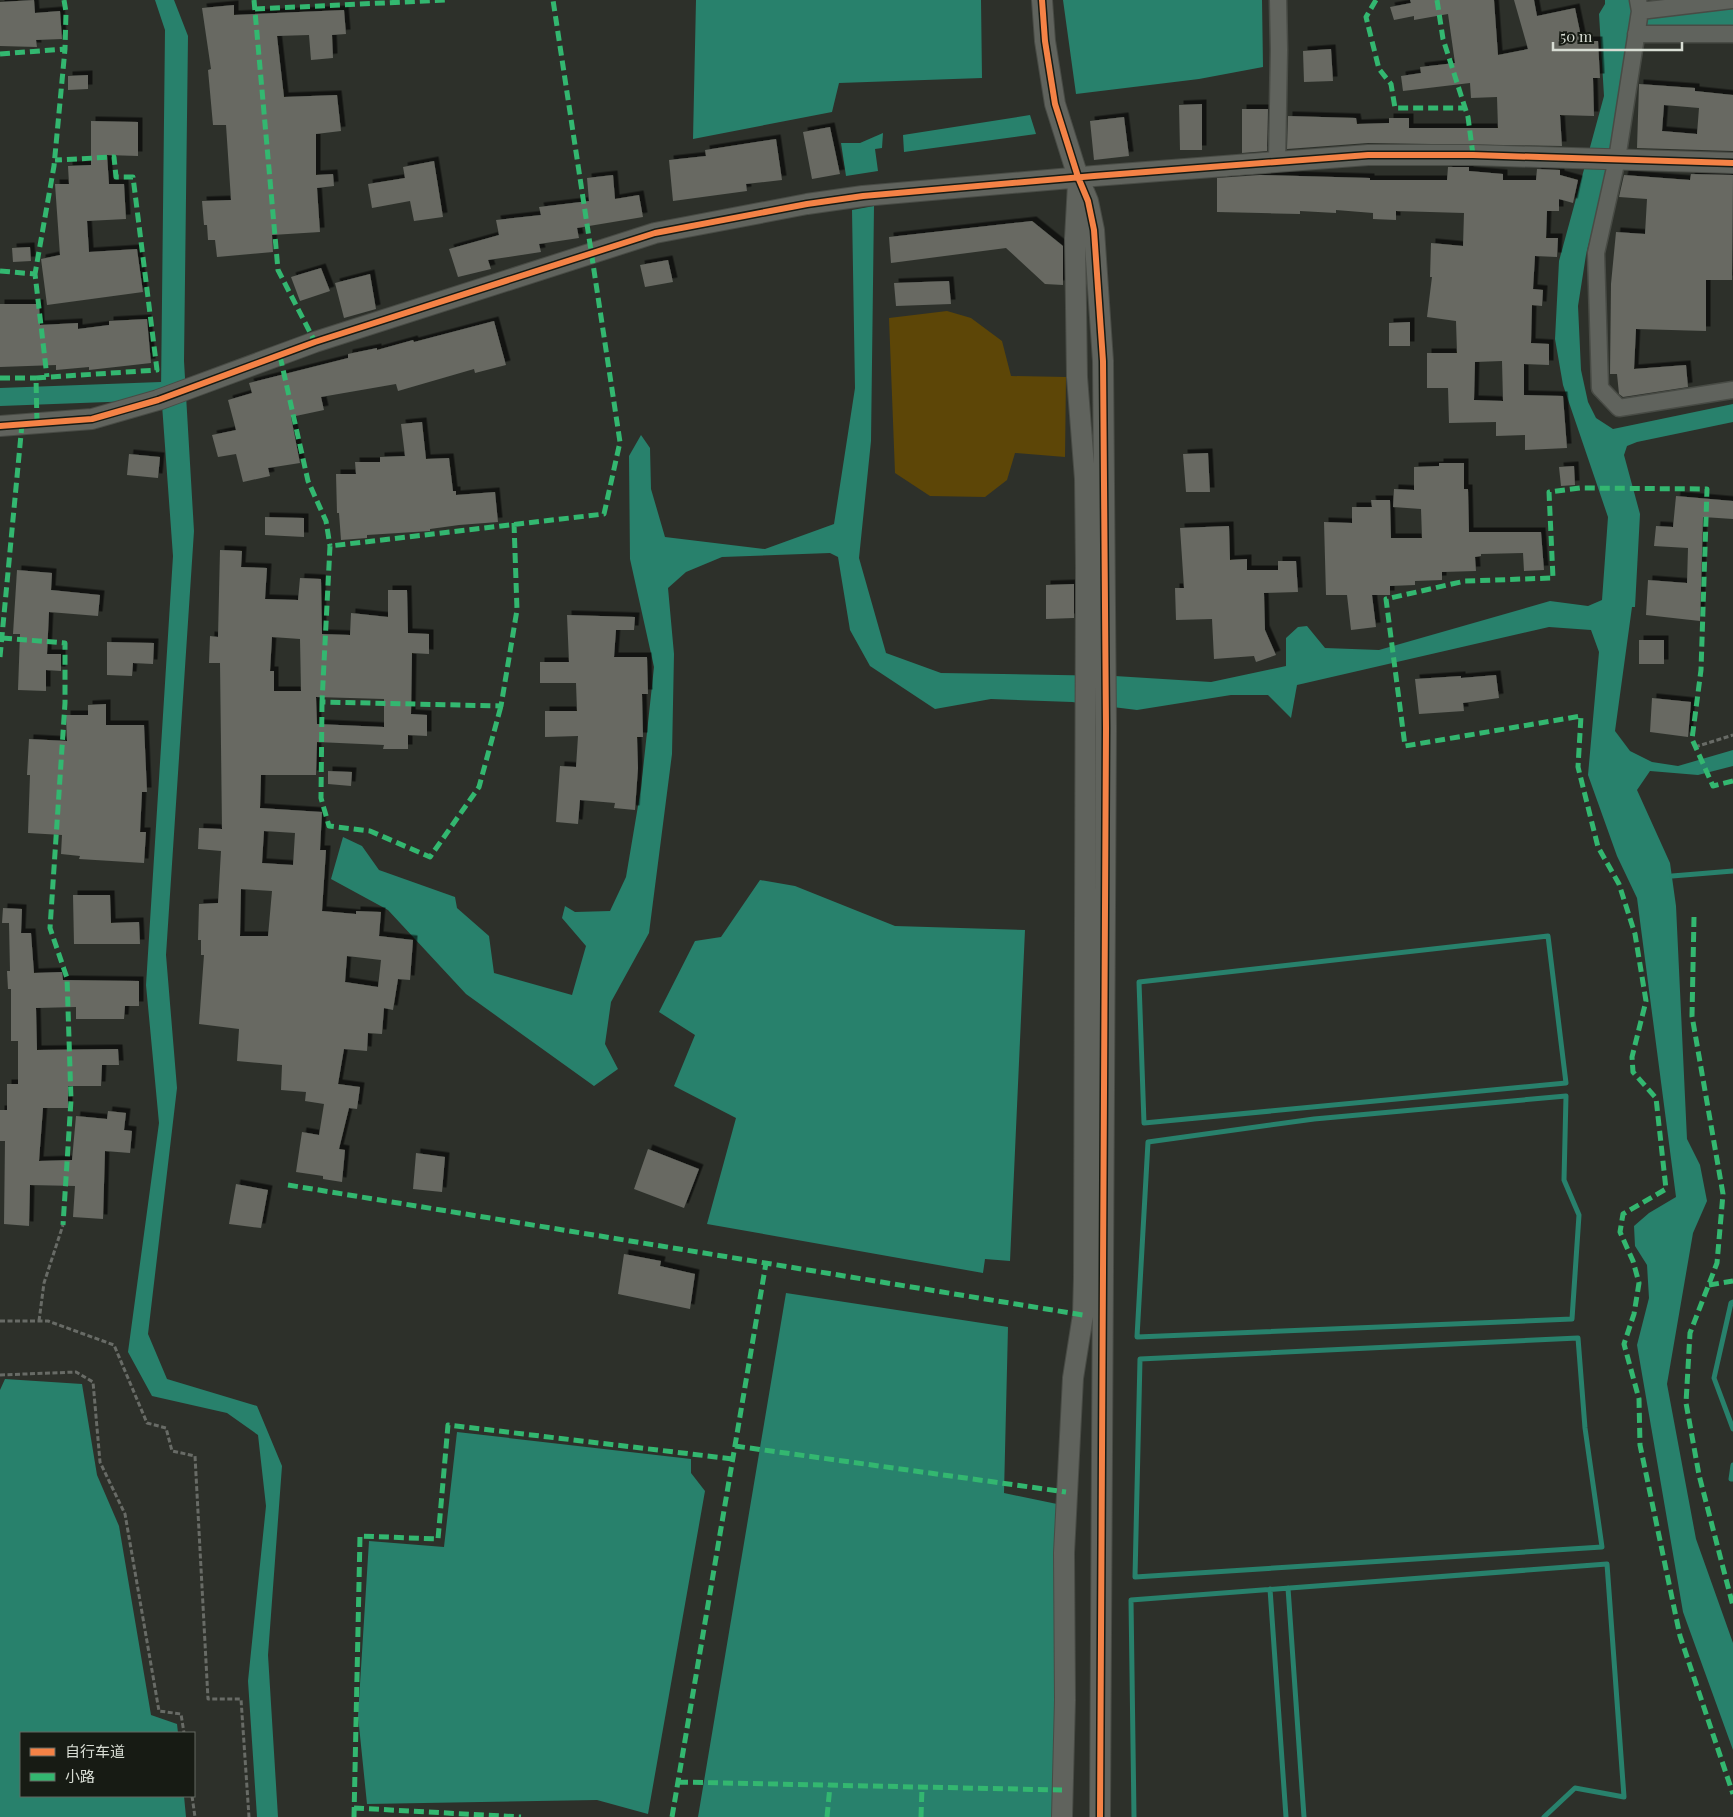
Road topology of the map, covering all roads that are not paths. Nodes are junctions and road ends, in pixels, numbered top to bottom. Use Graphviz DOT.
graph roads {
  1 [pos="1042,0"];
  2 [pos="1278,0"];
  3 [pos="1733,0"];
  4 [pos="1639,5"];
  5 [pos="1636,34"];
  6 [pos="1733,34"];
  7 [pos="1617,159"];
  8 [pos="1276,162"];
  9 [pos="1733,163"];
  10 [pos="1078,177"];
  11 [pos="1733,390"];
  12 [pos="0,426"];
  13 [pos="1062,1817"];
  14 [pos="1100,1817"];
  1 -- 10 [label="street"];
  2 -- 8 [label="street"];
  3 -- 4 [label="street"];
  4 -- 5 [label="street"];
  5 -- 6 [label="street"];
  5 -- 7 [label="street"];
  7 -- 8 [label="street"];
  7 -- 9 [label="street"];
  7 -- 11 [label="street"];
  8 -- 10 [label="street"];
  10 -- 12 [label="street"];
  10 -- 13 [label="street"];
  10 -- 14 [label="street"];
}
